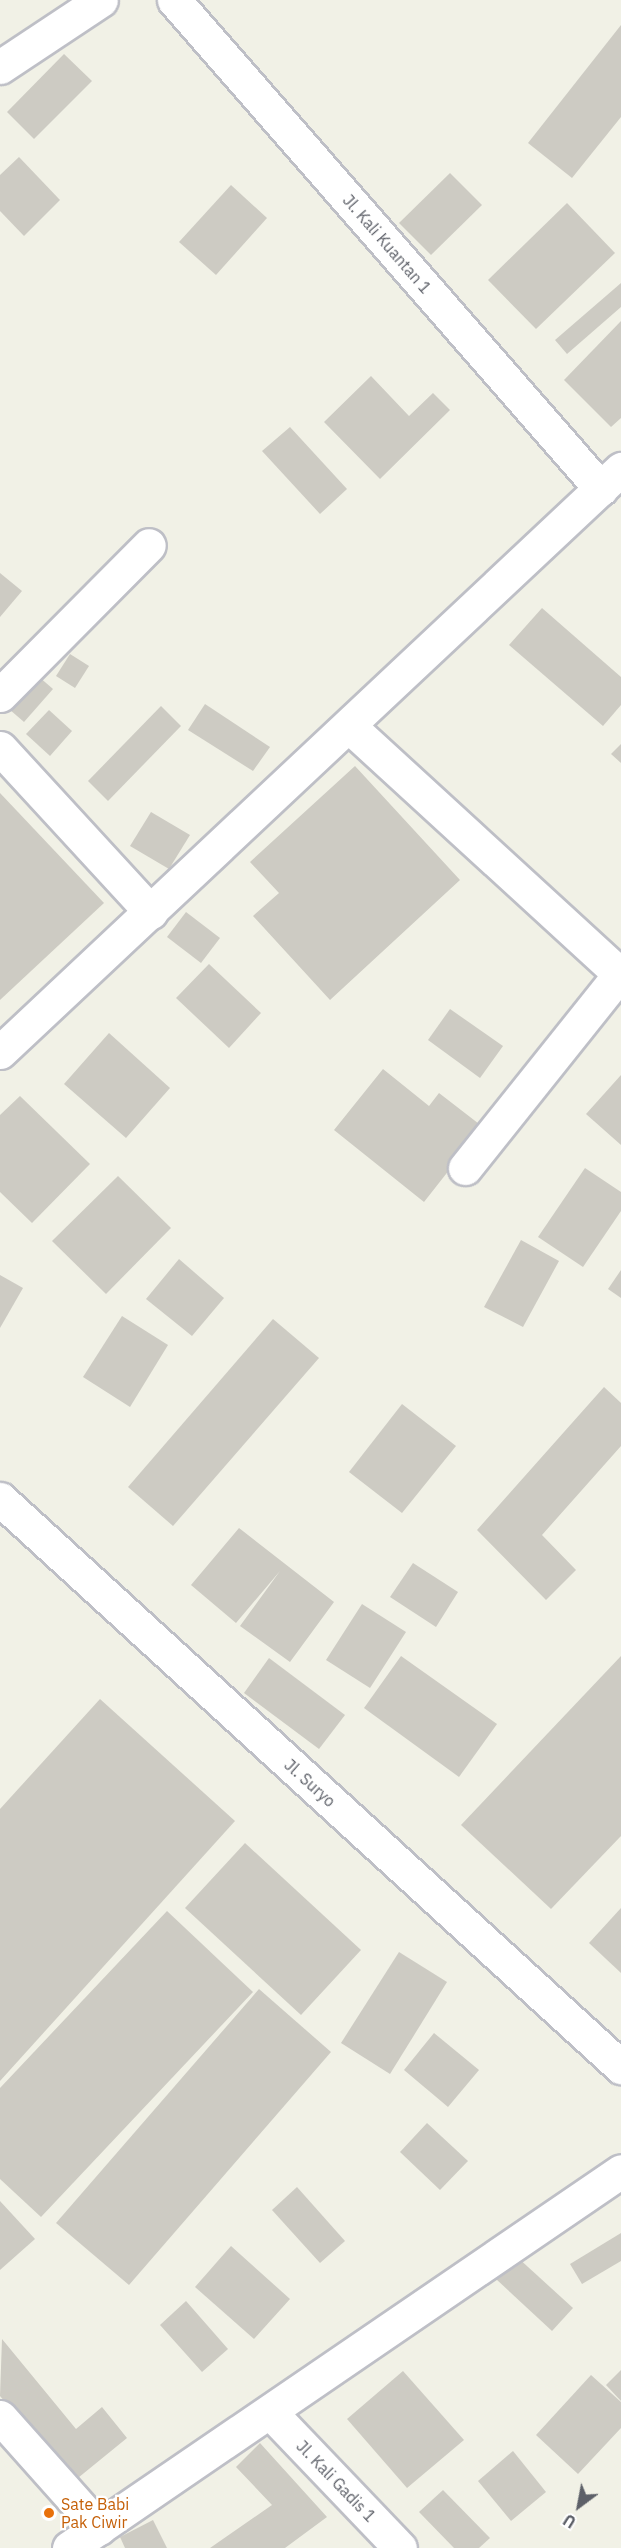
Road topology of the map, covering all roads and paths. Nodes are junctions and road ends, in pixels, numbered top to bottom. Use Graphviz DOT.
graph roads {
  1 [pos="101,0"];
  2 [pos="174,0"];
  3 [pos="0,67"];
  4 [pos="611,479"];
  5 [pos="149,545"];
  6 [pos="0,695"];
  7 [pos="349,726"];
  8 [pos="0,748"];
  9 [pos="151,912"];
  10 [pos="621,975"];
  11 [pos="0,1052"];
  12 [pos="465,1168"];
  13 [pos="0,1499"];
  14 [pos="621,2067"];
  15 [pos="621,2171"];
  16 [pos="272,2414"];
  17 [pos="0,2417"];
  18 [pos="99,2528"];
  19 [pos="69,2548"];
  20 [pos="400,2548"];
  1 -- 3 [label="street"];
  2 -- 4 [label="street, Jl. Kali Kuantan 1"];
  4 -- 7 [label="street"];
  5 -- 6 [label="street"];
  7 -- 9 [label="street"];
  7 -- 10 [label="street"];
  8 -- 9 [label="street"];
  9 -- 11 [label="street"];
  10 -- 12 [label="street"];
  13 -- 14 [label="street, Jl. Suryo"];
  15 -- 16 [label="street"];
  16 -- 18 [label="street"];
  16 -- 20 [label="street, Jl. Kali Gadis 1"];
  17 -- 18 [label="street"];
  18 -- 19 [label="street"];
}
